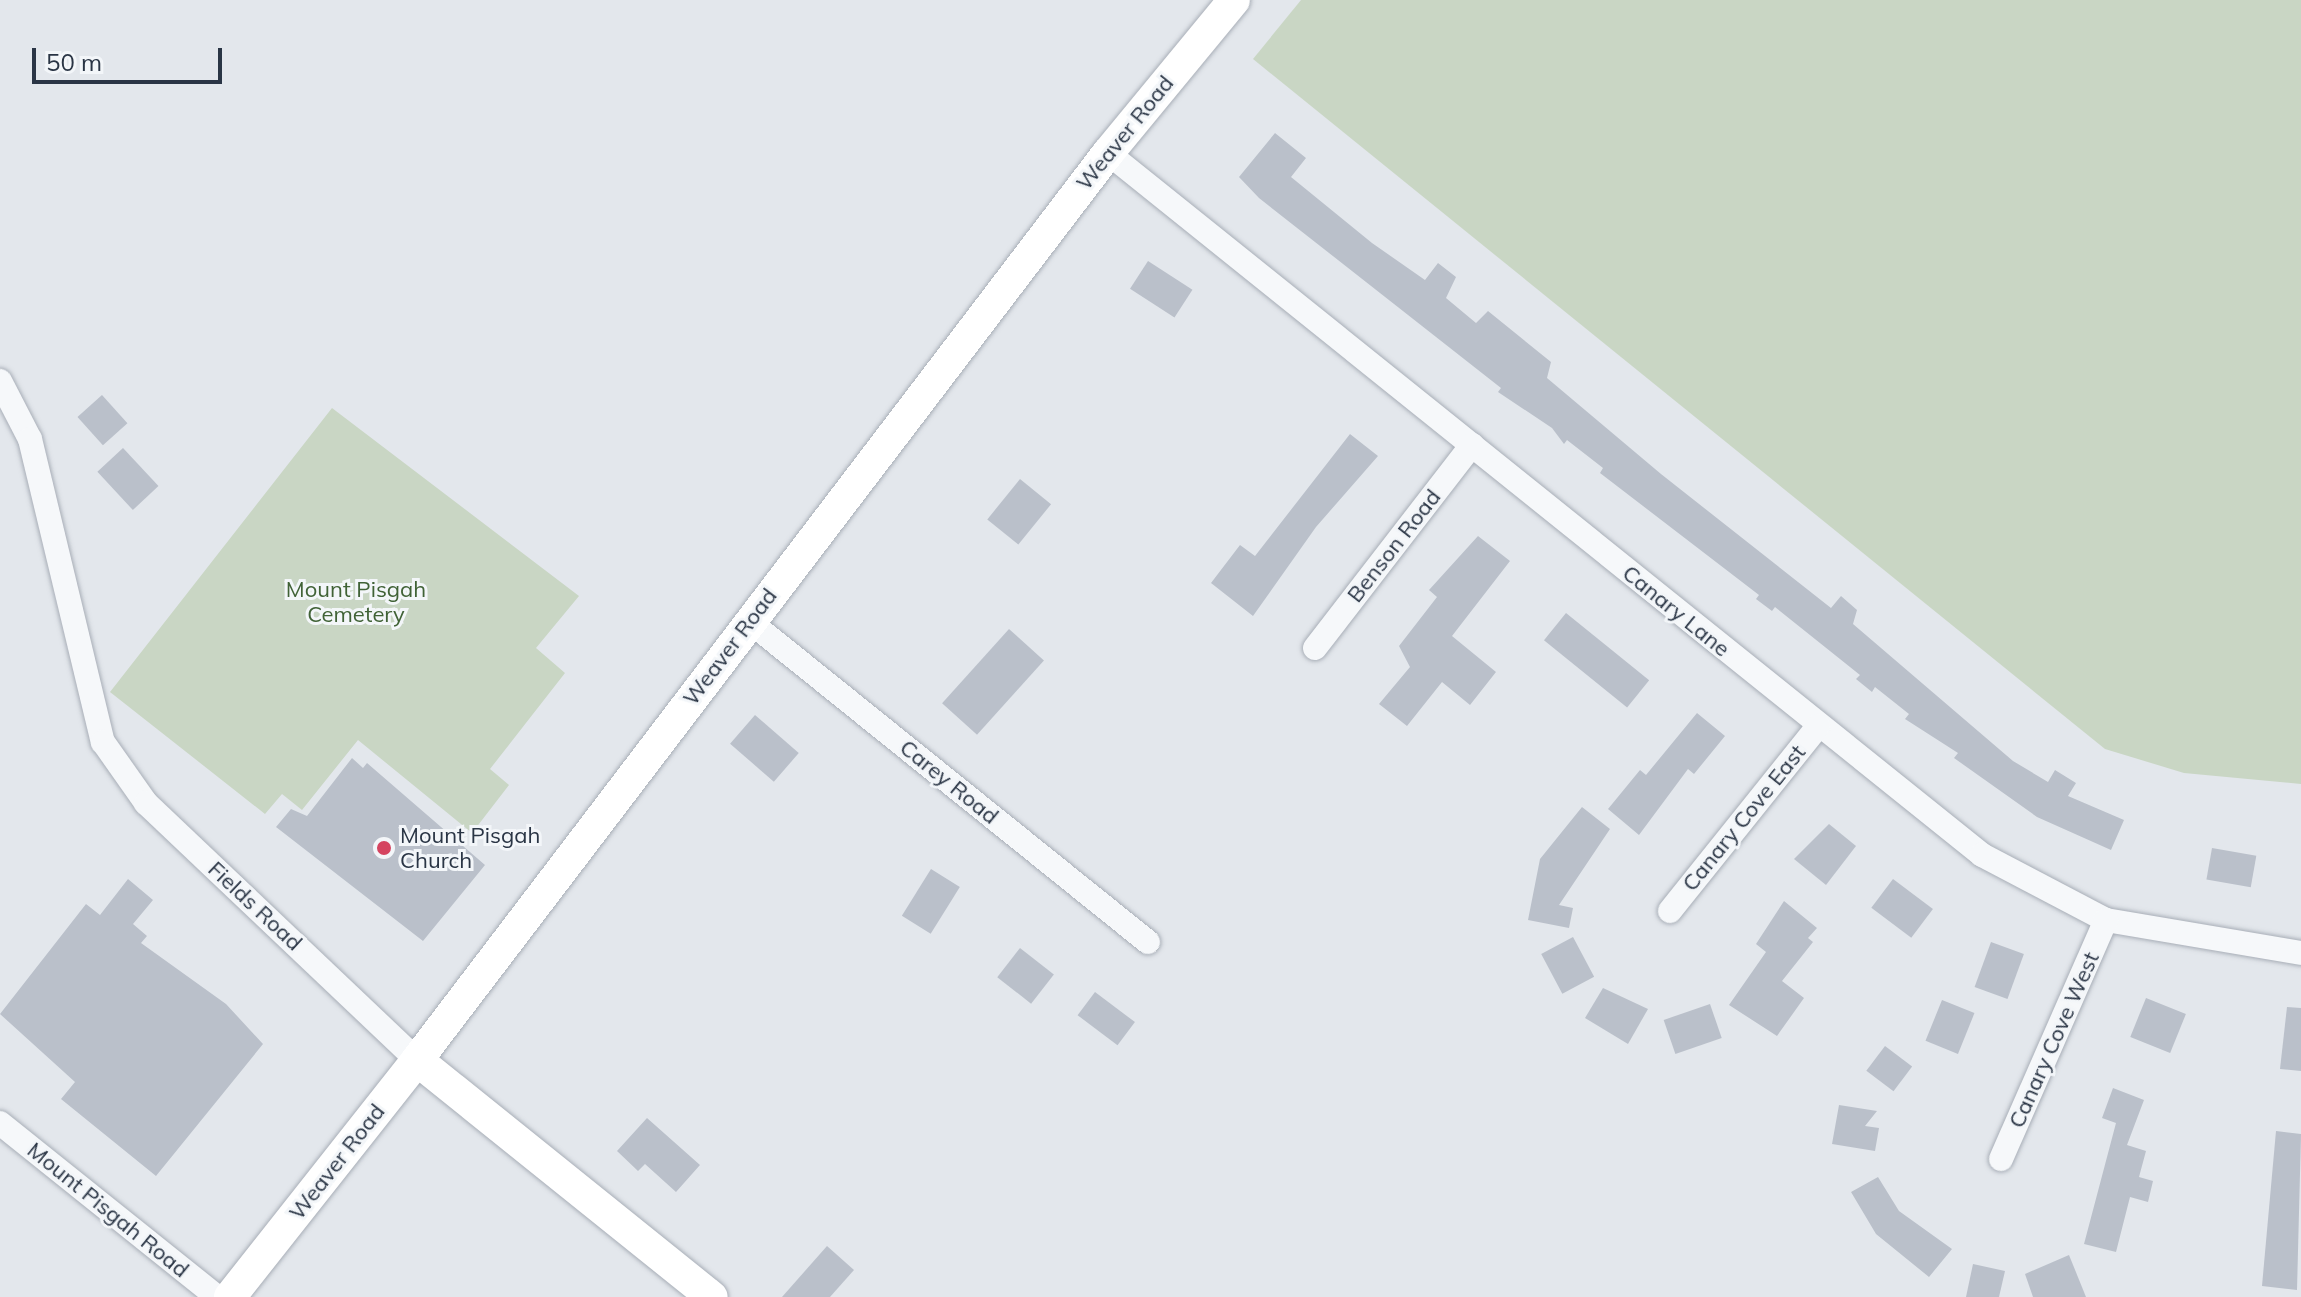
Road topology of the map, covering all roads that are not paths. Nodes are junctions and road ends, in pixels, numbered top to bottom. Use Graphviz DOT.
graph roads {
  1 [pos="1234,0"];
  2 [pos="1108,153"];
  3 [pos="0,381"];
  4 [pos="1472,445"];
  5 [pos="749,621"];
  6 [pos="1315,648"];
  7 [pos="1818,726"];
  8 [pos="1670,911"];
  9 [pos="2106,920"];
  10 [pos="1148,942"];
  11 [pos="2301,953"];
  12 [pos="417,1060"];
  13 [pos="0,1123"];
  14 [pos="2001,1159"];
  15 [pos="217,1297"];
  16 [pos="230,1297"];
  17 [pos="712,1297"];
  1 -- 2 [label="main road, Weaver Road"];
  2 -- 4 [label="street, Canary Lane"];
  2 -- 5 [label="main road, Weaver Road"];
  3 -- 12 [label="street, Fields Road"];
  4 -- 6 [label="street, Benson Road"];
  4 -- 7 [label="street, Canary Lane"];
  5 -- 10 [label="street, Carey Road"];
  5 -- 12 [label="main road, Weaver Road"];
  7 -- 8 [label="street, Canary Cove East"];
  7 -- 9 [label="street, Canary Lane"];
  9 -- 11 [label="street, Canary Lane"];
  9 -- 14 [label="street, Canary Cove West"];
  12 -- 16 [label="main road, Weaver Road"];
  12 -- 17 [label="main road, Fields Road"];
  13 -- 15 [label="street, Mount Pisgah Road"];
}
